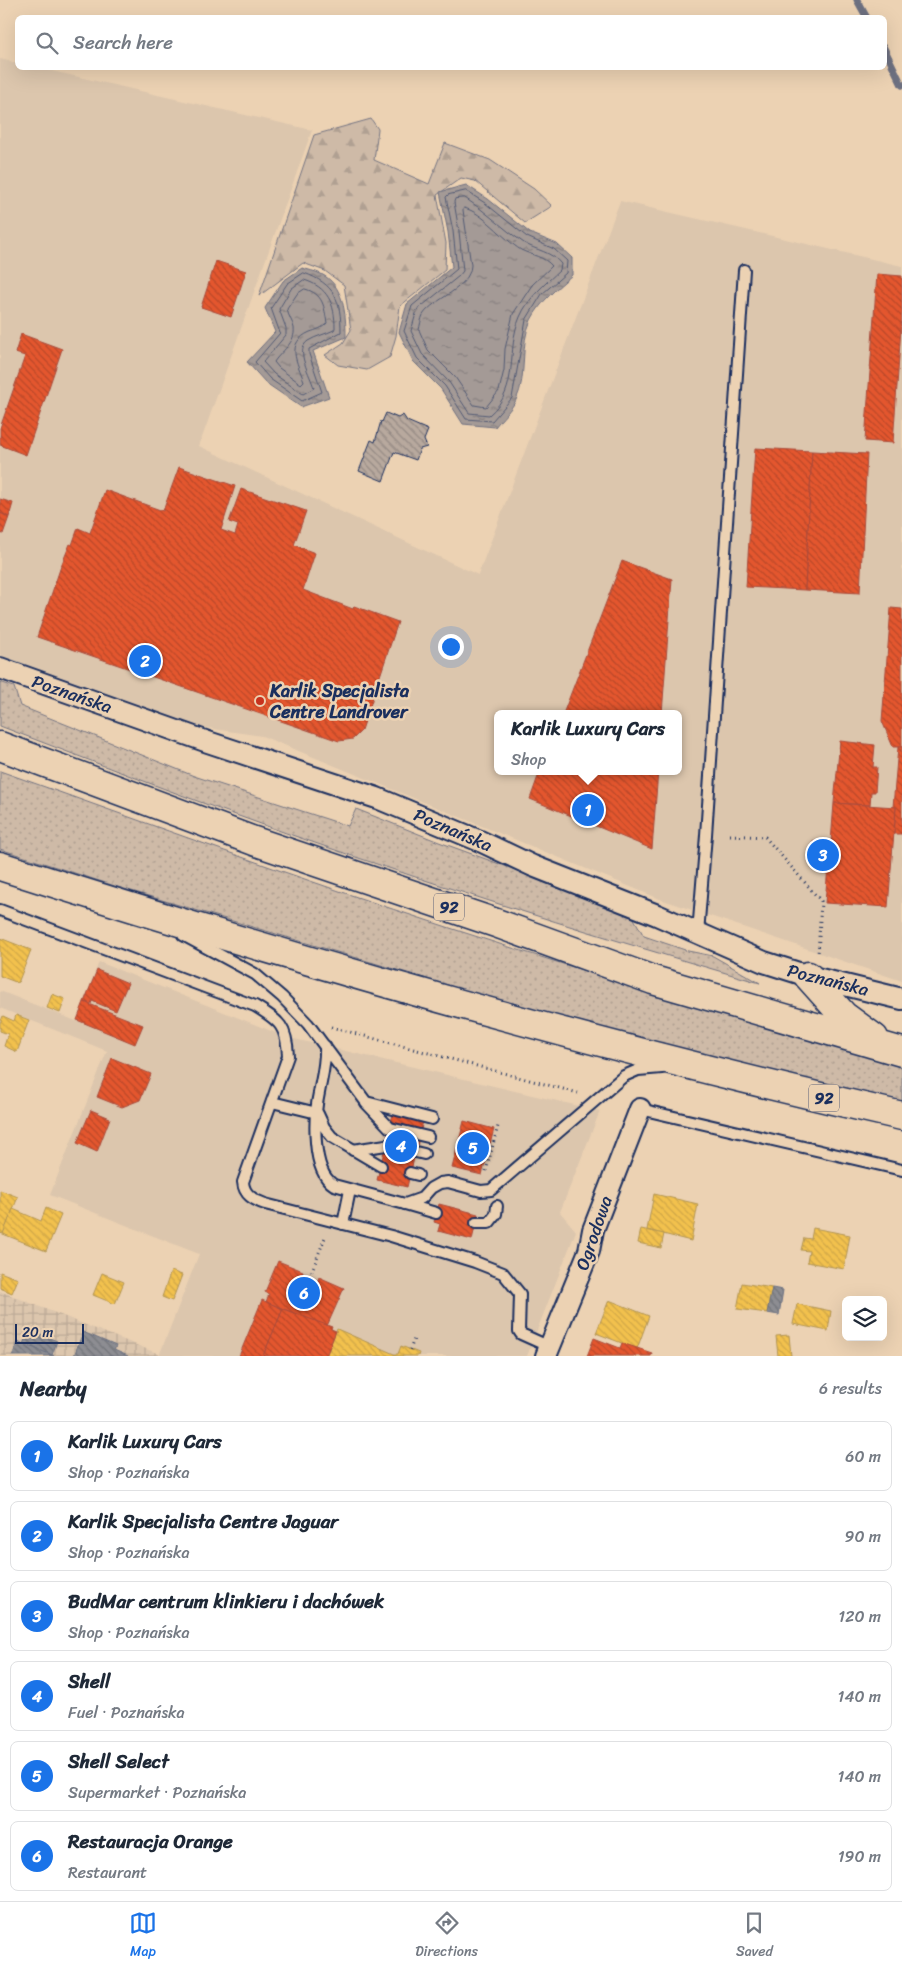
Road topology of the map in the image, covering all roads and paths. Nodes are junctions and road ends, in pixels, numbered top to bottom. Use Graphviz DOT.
graph roads {
  1 [pos="744,270"];
  2 [pos="0,668"];
  3 [pos="0,746"];
  4 [pos="730,835"];
  5 [pos="0,866"];
  6 [pos="0,910"];
  7 [pos="140,912"];
  8 [pos="698,933"];
  9 [pos="812,977"];
  10 [pos="902,999"];
  11 [pos="308,1024"];
  12 [pos="325,1046"];
  13 [pos="902,1052"];
  14 [pos="746,1080"];
  15 [pos="598,1098"];
  16 [pos="272,1102"];
  17 [pos="366,1102"];
  18 [pos="640,1109"];
  19 [pos="317,1113"];
  20 [pos="902,1116"];
  21 [pos="432,1119"];
  22 [pos="498,1126"];
  23 [pos="428,1137"];
  24 [pos="353,1150"];
  25 [pos="424,1154"];
  26 [pos="381,1166"];
  27 [pos="902,1170"];
  28 [pos="350,1190"];
  29 [pos="481,1191"];
  30 [pos="405,1204"];
  31 [pos="497,1206"];
  32 [pos="436,1213"];
  33 [pos="332,1221"];
  34 [pos="476,1223"];
  35 [pos="343,1224"];
  36 [pos="308,1281"];
  37 [pos="414,1339"];
  38 [pos="410,1350"];
  39 [pos="548,1351"];
  1 -- 8 [label="lane"];
  2 -- 8 [label="street, Poznańska"];
  3 -- 13 [label="main road, 92"];
  4 -- 9 [label="path"];
  5 -- 7 [label="main road, 92"];
  6 -- 16 [label="lane"];
  7 -- 11 [label="lane"];
  7 -- 14 [label="main road, 92"];
  8 -- 9 [label="street, Poznańska"];
  9 -- 10 [label="street, Poznańska"];
  9 -- 13 [label="main road"];
  11 -- 12 [label="lane"];
  11 -- 15 [label="path"];
  12 -- 17 [label="lane"];
  12 -- 19 [label="lane"];
  14 -- 15 [label="lane"];
  14 -- 20 [label="main road, 92"];
  15 -- 29 [label="lane"];
  16 -- 19 [label="lane"];
  16 -- 33 [label="lane"];
  17 -- 21 [label="lane"];
  17 -- 23 [label="lane"];
  18 -- 27 [label="lane"];
  18 -- 39 [label="street, Ogrodowa"];
  19 -- 24 [label="lane"];
  19 -- 28 [label="lane"];
  22 -- 29 [label="path"];
  24 -- 25 [label="lane"];
  24 -- 26 [label="lane"];
  28 -- 30 [label="lane"];
  28 -- 35 [label="lane"];
  29 -- 30 [label="lane"];
  30 -- 32 [label="lane"];
  31 -- 34 [label="lane"];
  33 -- 35 [label="lane"];
  33 -- 36 [label="path"];
  35 -- 39 [label="lane"];
  37 -- 38 [label="path"];
}
